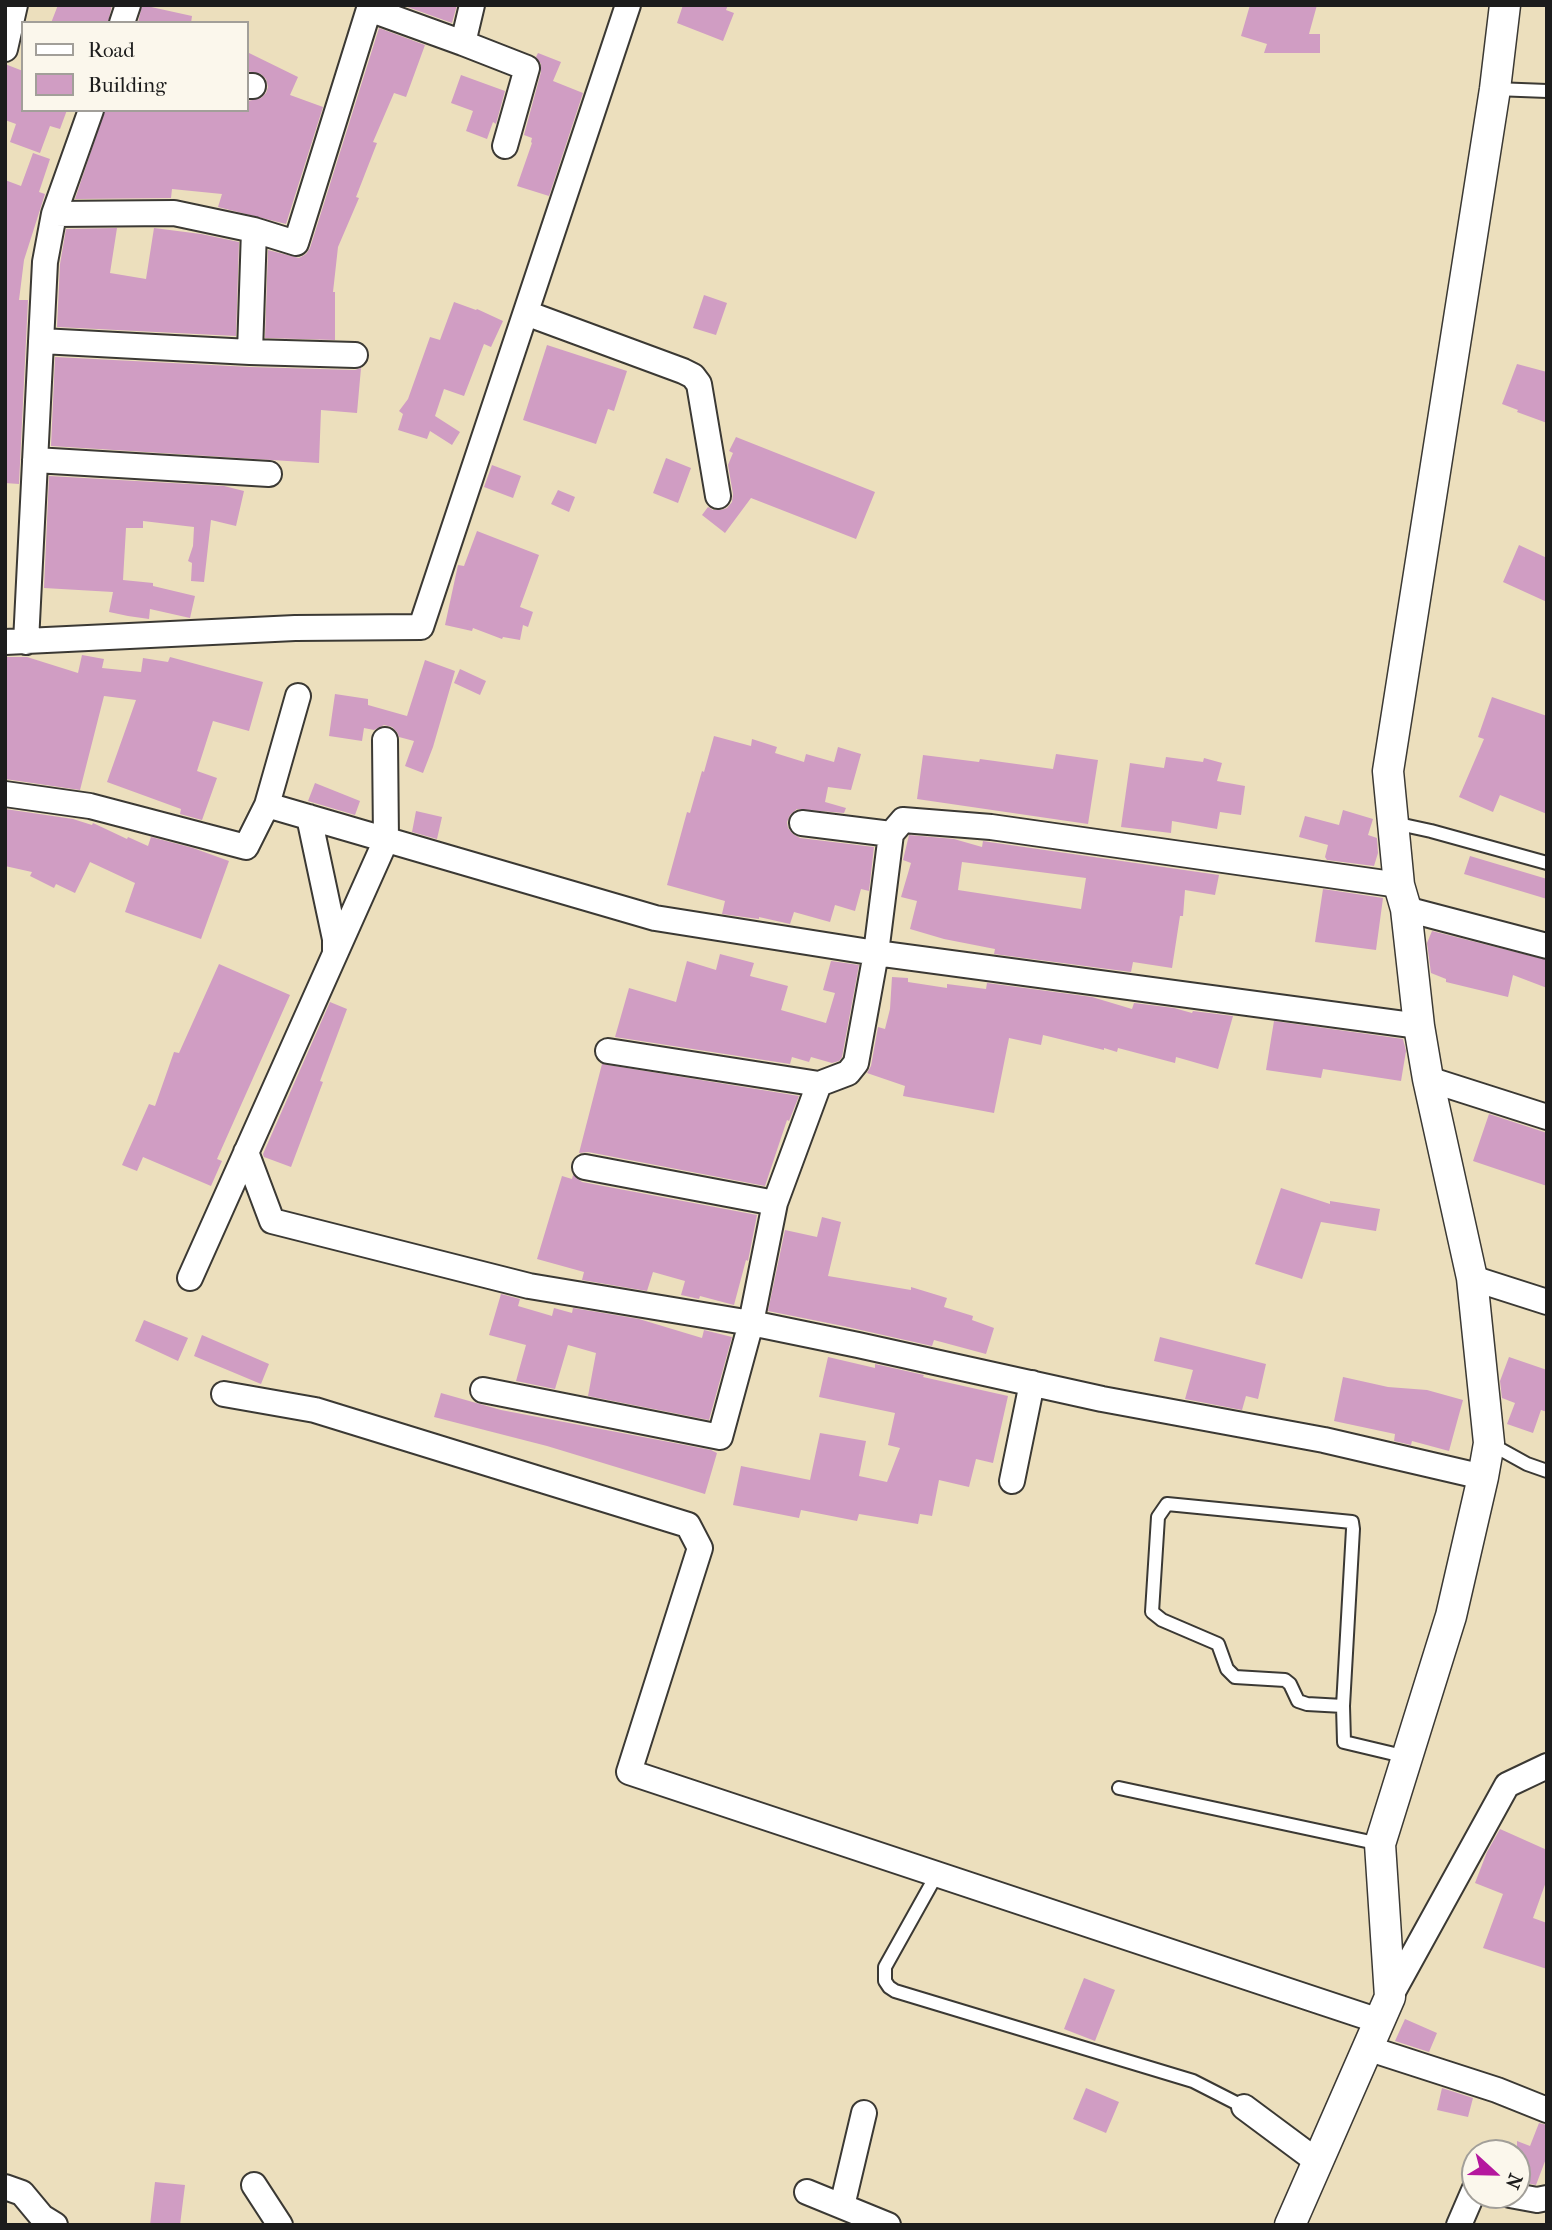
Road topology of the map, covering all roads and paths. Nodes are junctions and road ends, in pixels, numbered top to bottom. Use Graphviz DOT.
graph roads {
  1 [pos="15,5"];
  2 [pos="472,5"];
  3 [pos="628,5"];
  4 [pos="1505,5"];
  5 [pos="463,43"];
  6 [pos="5,50"];
  7 [pos="1495,89"];
  8 [pos="1547,91"];
  9 [pos="90,112"];
  10 [pos="505,146"];
  11 [pos="54,214"];
  12 [pos="254,230"];
  13 [pos="526,313"];
  14 [pos="41,341"];
  15 [pos="250,352"];
  16 [pos="355,355"];
  17 [pos="35,460"];
  18 [pos="269,474"];
  19 [pos="718,496"];
  20 [pos="16,642"];
  21 [pos="298,696"];
  22 [pos="385,740"];
  23 [pos="5,794"];
  24 [pos="267,805"];
  25 [pos="309,817"];
  26 [pos="1393,822"];
  27 [pos="802,823"];
  28 [pos="891,834"];
  29 [pos="386,840"];
  30 [pos="1547,863"];
  31 [pos="1402,897"];
  32 [pos="1547,946"];
  33 [pos="876,953"];
  34 [pos="335,954"];
  35 [pos="1419,1026"];
  36 [pos="608,1051"];
  37 [pos="1428,1079"];
  38 [pos="819,1084"];
  39 [pos="1547,1117"];
  40 [pos="246,1152"];
  41 [pos="585,1167"];
  42 [pos="775,1203"];
  43 [pos="190,1278"];
  44 [pos="1472,1278"];
  45 [pos="1547,1302"];
  46 [pos="751,1323"];
  47 [pos="1032,1383"];
  48 [pos="483,1390"];
  49 [pos="224,1394"];
  50 [pos="1489,1443"];
  51 [pos="1547,1471"];
  52 [pos="1483,1477"];
  53 [pos="1012,1480"];
  54 [pos="1343,1706"];
  55 [pos="1407,1757"];
  56 [pos="1547,1766"];
  57 [pos="1119,1788"];
  58 [pos="1380,1844"];
  59 [pos="937,1874"];
  60 [pos="1379,2022"];
  61 [pos="1244,2107"];
  62 [pos="1547,2110"];
  63 [pos="864,2113"];
  64 [pos="1318,2162"];
  65 [pos="254,2185"];
  66 [pos="5,2187"];
  67 [pos="807,2192"];
  68 [pos="842,2206"];
  69 [pos="46,2222"];
  70 [pos="279,2225"];
  71 [pos="888,2225"];
  72 [pos="1290,2225"];
  1 -- 6 [label="street"];
  2 -- 5 [label="street"];
  3 -- 13 [label="street"];
  4 -- 7 [label="street"];
  5 -- 10 [label="street"];
  5 -- 12 [label="street"];
  7 -- 8 [label="lane"];
  7 -- 26 [label="street"];
  9 -- 11 [label="street"];
  11 -- 12 [label="street"];
  11 -- 14 [label="street"];
  12 -- 15 [label="street"];
  13 -- 19 [label="street"];
  13 -- 20 [label="street"];
  14 -- 15 [label="street"];
  14 -- 17 [label="street"];
  15 -- 16 [label="street"];
  17 -- 18 [label="street"];
  17 -- 20 [label="street"];
  21 -- 24 [label="street"];
  22 -- 29 [label="street"];
  23 -- 24 [label="street"];
  24 -- 25 [label="street"];
  25 -- 29 [label="street"];
  25 -- 34 [label="street"];
  26 -- 30 [label="lane"];
  26 -- 31 [label="street"];
  27 -- 28 [label="street"];
  28 -- 31 [label="street"];
  28 -- 33 [label="street"];
  29 -- 33 [label="street"];
  29 -- 34 [label="street"];
  31 -- 32 [label="street"];
  31 -- 35 [label="street"];
  33 -- 35 [label="street"];
  33 -- 38 [label="street"];
  34 -- 40 [label="street"];
  35 -- 37 [label="street"];
  36 -- 38 [label="street"];
  37 -- 39 [label="street"];
  37 -- 44 [label="street"];
  38 -- 42 [label="street"];
  40 -- 43 [label="street"];
  40 -- 46 [label="street"];
  41 -- 42 [label="street"];
  42 -- 46 [label="street"];
  44 -- 45 [label="street"];
  44 -- 50 [label="street"];
  46 -- 47 [label="street"];
  46 -- 48 [label="street"];
  47 -- 52 [label="street"];
  47 -- 53 [label="street"];
  49 -- 59 [label="street"];
  50 -- 51 [label="lane"];
  50 -- 52 [label="street"];
  52 -- 55 [label="street"];
  54 -- 54 [label="lane"];
  54 -- 55 [label="lane"];
  55 -- 58 [label="street"];
  56 -- 60 [label="street"];
  57 -- 58 [label="lane"];
  58 -- 60 [label="street"];
  59 -- 60 [label="street"];
  59 -- 61 [label="lane"];
  60 -- 62 [label="street"];
  60 -- 64 [label="street"];
  61 -- 64 [label="street"];
  63 -- 68 [label="street"];
  64 -- 72 [label="street"];
  65 -- 70 [label="street"];
  66 -- 69 [label="street"];
  67 -- 68 [label="street"];
  68 -- 71 [label="street"];
}
